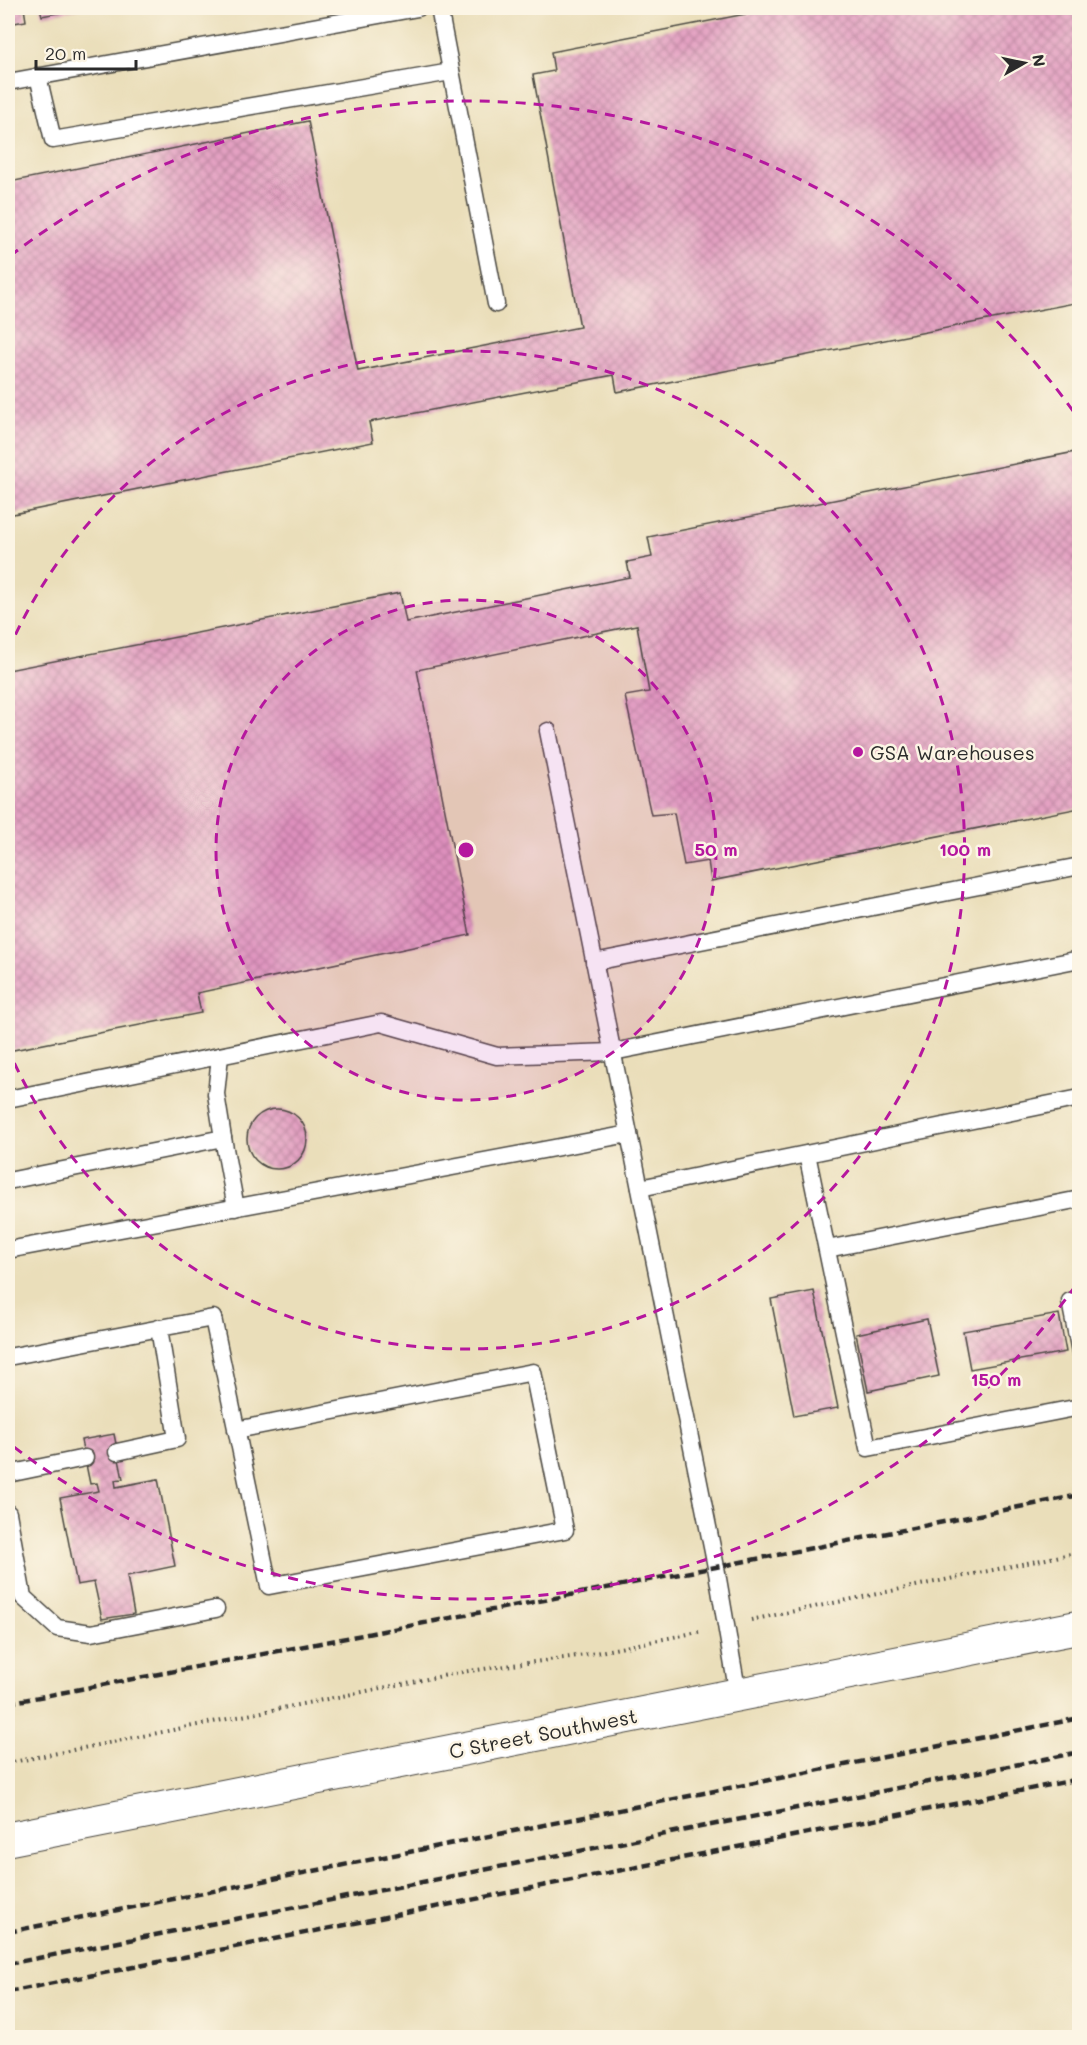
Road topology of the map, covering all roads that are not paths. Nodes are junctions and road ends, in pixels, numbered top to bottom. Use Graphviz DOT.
graph roads {
  1 [pos="418,8"];
  2 [pos="439,8"];
  3 [pos="451,72"];
  4 [pos="38,76"];
  5 [pos="8,82"];
  6 [pos="496,304"];
  7 [pos="548,731"];
  8 [pos="1080,866"];
  9 [pos="1080,959"];
  10 [pos="594,962"];
  11 [pos="613,1052"];
  12 [pos="220,1056"];
  13 [pos="1080,1098"];
  14 [pos="8,1099"];
  15 [pos="629,1134"];
  16 [pos="223,1138"];
  17 [pos="807,1154"];
  18 [pos="8,1181"];
  19 [pos="640,1188"];
  20 [pos="1080,1199"];
  21 [pos="236,1208"];
  22 [pos="8,1250"];
  23 [pos="826,1250"];
  24 [pos="1080,1299"];
  25 [pos="159,1328"];
  26 [pos="1080,1352"];
  27 [pos="8,1357"];
  28 [pos="1080,1407"];
  29 [pos="236,1430"];
  30 [pos="117,1452"];
  31 [pos="85,1458"];
  32 [pos="8,1474"];
  33 [pos="8,1513"];
  34 [pos="216,1609"];
  35 [pos="1080,1627"];
  36 [pos="738,1695"];
  37 [pos="8,1839"];
  1 -- 4 [label="lane"];
  2 -- 3 [label="lane"];
  3 -- 4 [label="lane"];
  3 -- 6 [label="lane"];
  4 -- 5 [label="lane"];
  7 -- 10 [label="lane"];
  8 -- 10 [label="lane"];
  9 -- 11 [label="lane"];
  10 -- 11 [label="lane"];
  11 -- 12 [label="lane"];
  11 -- 15 [label="lane"];
  12 -- 14 [label="lane"];
  12 -- 16 [label="lane"];
  13 -- 17 [label="lane"];
  15 -- 19 [label="lane"];
  15 -- 21 [label="lane"];
  16 -- 18 [label="lane"];
  16 -- 21 [label="lane"];
  17 -- 19 [label="lane"];
  17 -- 23 [label="lane"];
  19 -- 36 [label="lane"];
  20 -- 23 [label="lane"];
  21 -- 22 [label="lane"];
  23 -- 28 [label="lane"];
  24 -- 26 [label="lane"];
  25 -- 27 [label="lane"];
  25 -- 29 [label="lane"];
  25 -- 30 [label="lane"];
  29 -- 29 [label="lane"];
  31 -- 32 [label="lane"];
  33 -- 34 [label="lane"];
  35 -- 36 [label="main road, C Street Southwest"];
  36 -- 37 [label="main road, C Street Southwest"];
}
